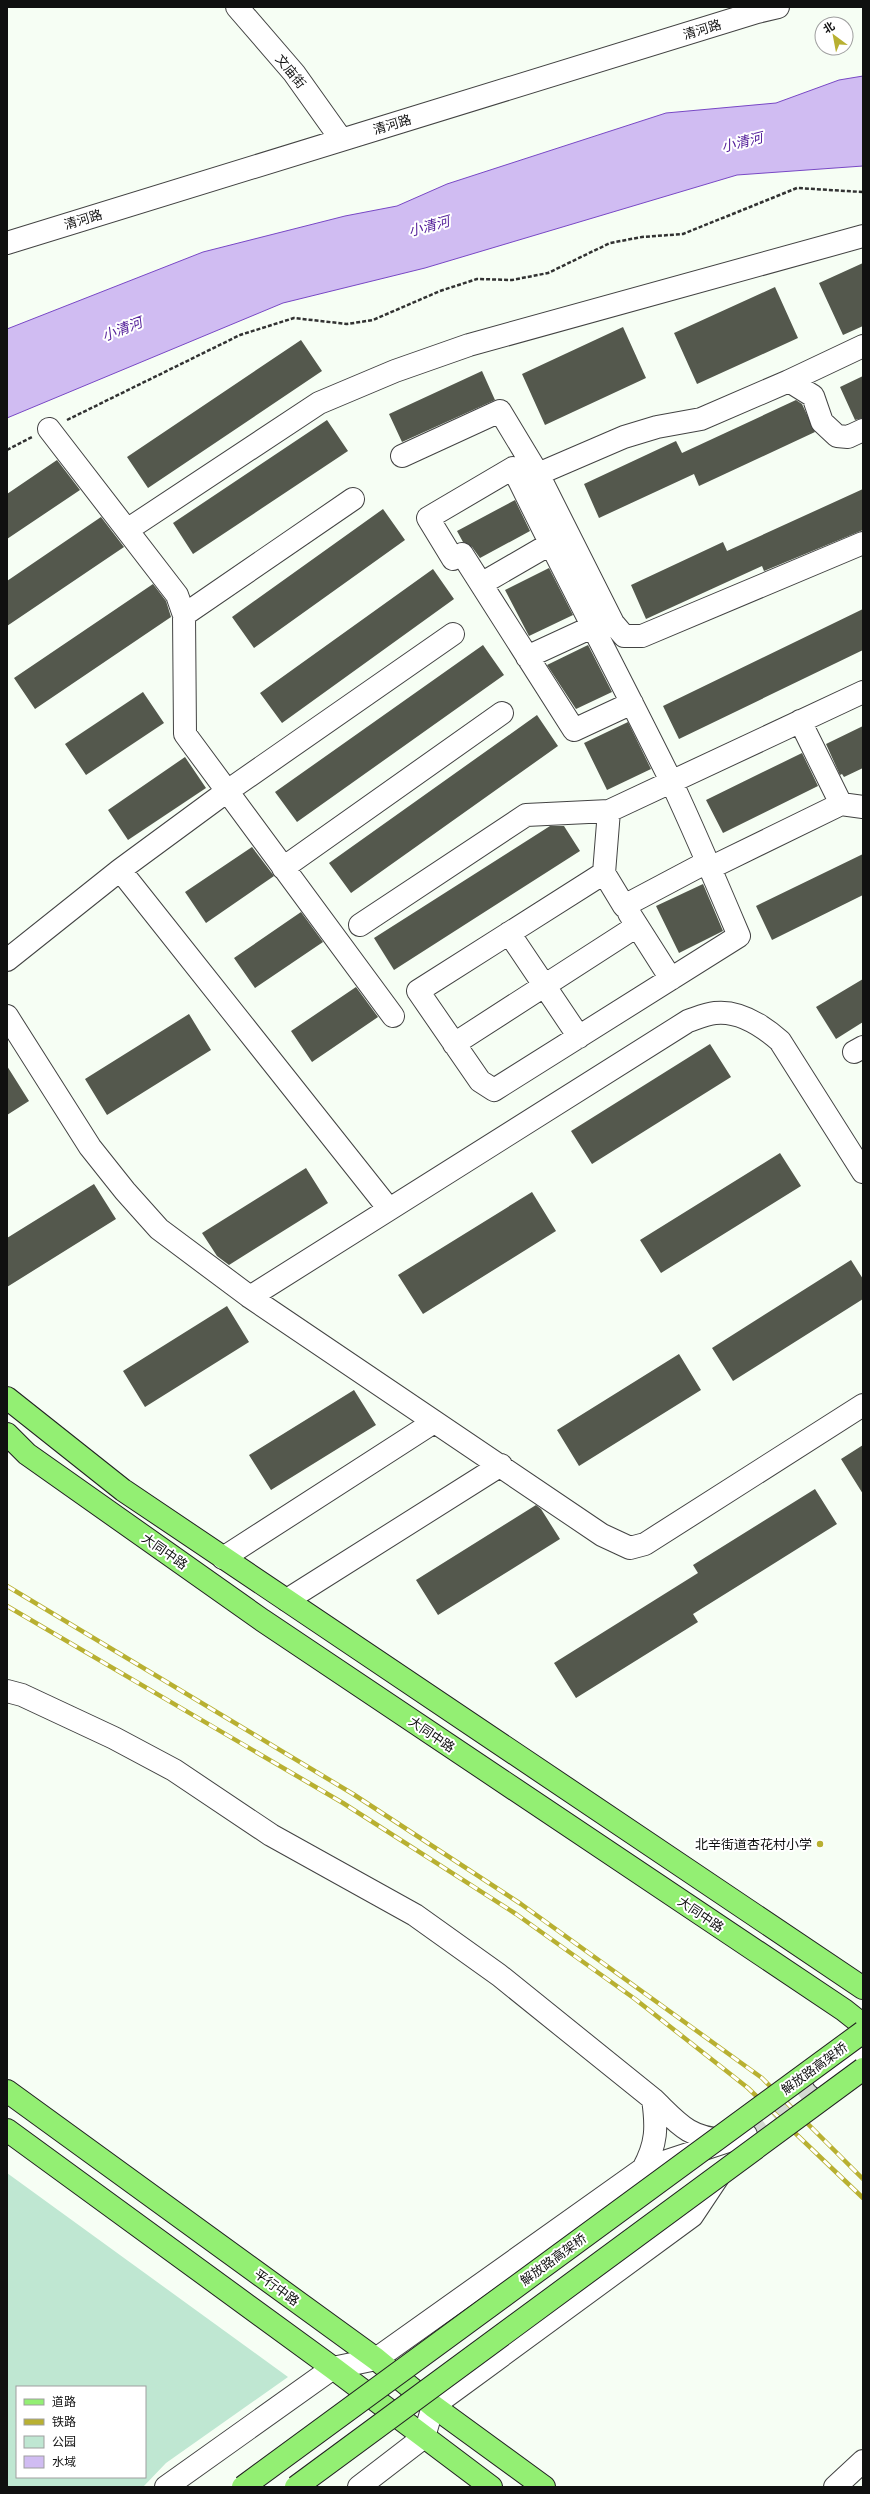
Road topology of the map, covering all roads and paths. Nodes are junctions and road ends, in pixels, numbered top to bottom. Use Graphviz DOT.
graph roads {
  1 [pos="237,7"];
  2 [pos="778,7"];
  3 [pos="342,140"];
  4 [pos="863,192"];
  5 [pos="863,236"];
  6 [pos="7,243"];
  7 [pos="863,346"];
  8 [pos="789,381"];
  9 [pos="49,429"];
  10 [pos="863,430"];
  11 [pos="7,450"];
  12 [pos="402,456"];
  13 [pos="538,474"];
  14 [pos="353,499"];
  15 [pos="127,530"];
  16 [pos="863,543"];
  17 [pos="550,544"];
  18 [pos="481,584"];
  19 [pos="184,615"];
  20 [pos="592,627"];
  21 [pos="453,634"];
  22 [pos="527,658"];
  23 [pos="863,692"];
  24 [pos="632,703"];
  25 [pos="502,713"];
  26 [pos="800,721"];
  27 [pos="671,782"];
  28 [pos="226,792"];
  29 [pos="841,804"];
  30 [pos="863,807"];
  31 [pos="609,811"];
  32 [pos="709,865"];
  33 [pos="283,868"];
  34 [pos="120,870"];
  35 [pos="604,872"];
  36 [pos="624,906"];
  37 [pos="360,925"];
  38 [pos="637,926"];
  39 [pos="509,933"];
  40 [pos="7,960"];
  41 [pos="671,979"];
  42 [pos="543,985"];
  43 [pos="7,1016"];
  44 [pos="393,1016"];
  45 [pos="579,1037"];
  46 [pos="454,1044"];
  47 [pos="863,1172"];
  48 [pos="389,1209"];
  49 [pos="250,1297"];
  50 [pos="7,1398"];
  51 [pos="863,1405"];
  52 [pos="434,1422"];
  53 [pos="7,1434"];
  54 [pos="501,1465"];
  55 [pos="223,1558"];
  56 [pos="287,1600"];
  57 [pos="7,1691"];
  58 [pos="863,1988"];
  59 [pos="863,2025"];
  60 [pos="863,2032"];
  61 [pos="863,2048"];
  62 [pos="863,2069"];
  63 [pos="823,2078"];
  64 [pos="7,2091"];
  65 [pos="653,2099"];
  66 [pos="7,2130"];
  67 [pos="728,2141"];
  68 [pos="643,2169"];
  69 [pos="376,2359"];
  70 [pos="333,2368"];
  71 [pos="433,2406"];
  72 [pos="424,2437"];
  73 [pos="863,2461"];
  74 [pos="166,2487"];
  75 [pos="243,2487"];
  76 [pos="296,2487"];
  77 [pos="359,2487"];
  78 [pos="492,2487"];
  79 [pos="544,2487"];
  80 [pos="835,2487"];
  1 -- 3 [label="street, 文庙街"];
  2 -- 3 [label="street, 清河路"];
  3 -- 6 [label="street, 清河路"];
  4 -- 9 [label="path"];
  5 -- 15 [label="street"];
  7 -- 8 [label="street"];
  8 -- 10 [label="street"];
  8 -- 13 [label="street"];
  9 -- 11 [label="path"];
  9 -- 15 [label="street"];
  12 -- 13 [label="street"];
  13 -- 16 [label="street"];
  14 -- 19 [label="street"];
  15 -- 19 [label="street"];
  17 -- 18 [label="street"];
  17 -- 18 [label="street"];
  17 -- 20 [label="street"];
  18 -- 22 [label="street"];
  19 -- 28 [label="street"];
  20 -- 22 [label="street"];
  20 -- 24 [label="street"];
  21 -- 28 [label="street"];
  22 -- 24 [label="street"];
  23 -- 26 [label="street"];
  24 -- 27 [label="street"];
  25 -- 33 [label="street"];
  26 -- 27 [label="street"];
  26 -- 29 [label="street"];
  27 -- 31 [label="street"];
  27 -- 32 [label="street"];
  28 -- 33 [label="street"];
  28 -- 34 [label="street"];
  29 -- 30 [label="street"];
  29 -- 32 [label="street"];
  31 -- 35 [label="street"];
  31 -- 37 [label="street"];
  32 -- 36 [label="street"];
  32 -- 41 [label="street"];
  33 -- 44 [label="street"];
  34 -- 40 [label="street"];
  34 -- 48 [label="street"];
  35 -- 36 [label="street"];
  35 -- 39 [label="street"];
  36 -- 38 [label="street"];
  38 -- 41 [label="street"];
  38 -- 42 [label="street"];
  39 -- 42 [label="street"];
  39 -- 46 [label="street"];
  41 -- 45 [label="street"];
  42 -- 45 [label="street"];
  42 -- 46 [label="street"];
  43 -- 49 [label="street"];
  45 -- 46 [label="street"];
  47 -- 48 [label="street"];
  48 -- 49 [label="street"];
  49 -- 52 [label="street"];
  50 -- 55 [label="main road, 大同中路"];
  51 -- 54 [label="street"];
  52 -- 54 [label="street"];
  52 -- 55 [label="street"];
  53 -- 59 [label="main road, 大同中路"];
  54 -- 56 [label="street"];
  55 -- 56 [label="main road, 大同中路"];
  56 -- 58 [label="main road, 大同中路"];
  57 -- 65 [label="street"];
  60 -- 75 [label="main road, 解放路高架桥, bridge"];
  61 -- 63 [label="street"];
  62 -- 76 [label="main road, bridge"];
  64 -- 69 [label="main road, 平行中路"];
  65 -- 67 [label="street"];
  65 -- 68 [label="street"];
  66 -- 70 [label="main road"];
  67 -- 68 [label="street"];
  67 -- 71 [label="street"];
  68 -- 69 [label="street"];
  69 -- 70 [label="street"];
  69 -- 71 [label="main road, 平行中路"];
  70 -- 72 [label="main road"];
  70 -- 74 [label="street"];
  71 -- 72 [label="street"];
  71 -- 79 [label="main road, 平行中路"];
  72 -- 77 [label="street"];
  72 -- 78 [label="main road"];
  73 -- 80 [label="street"];
}
